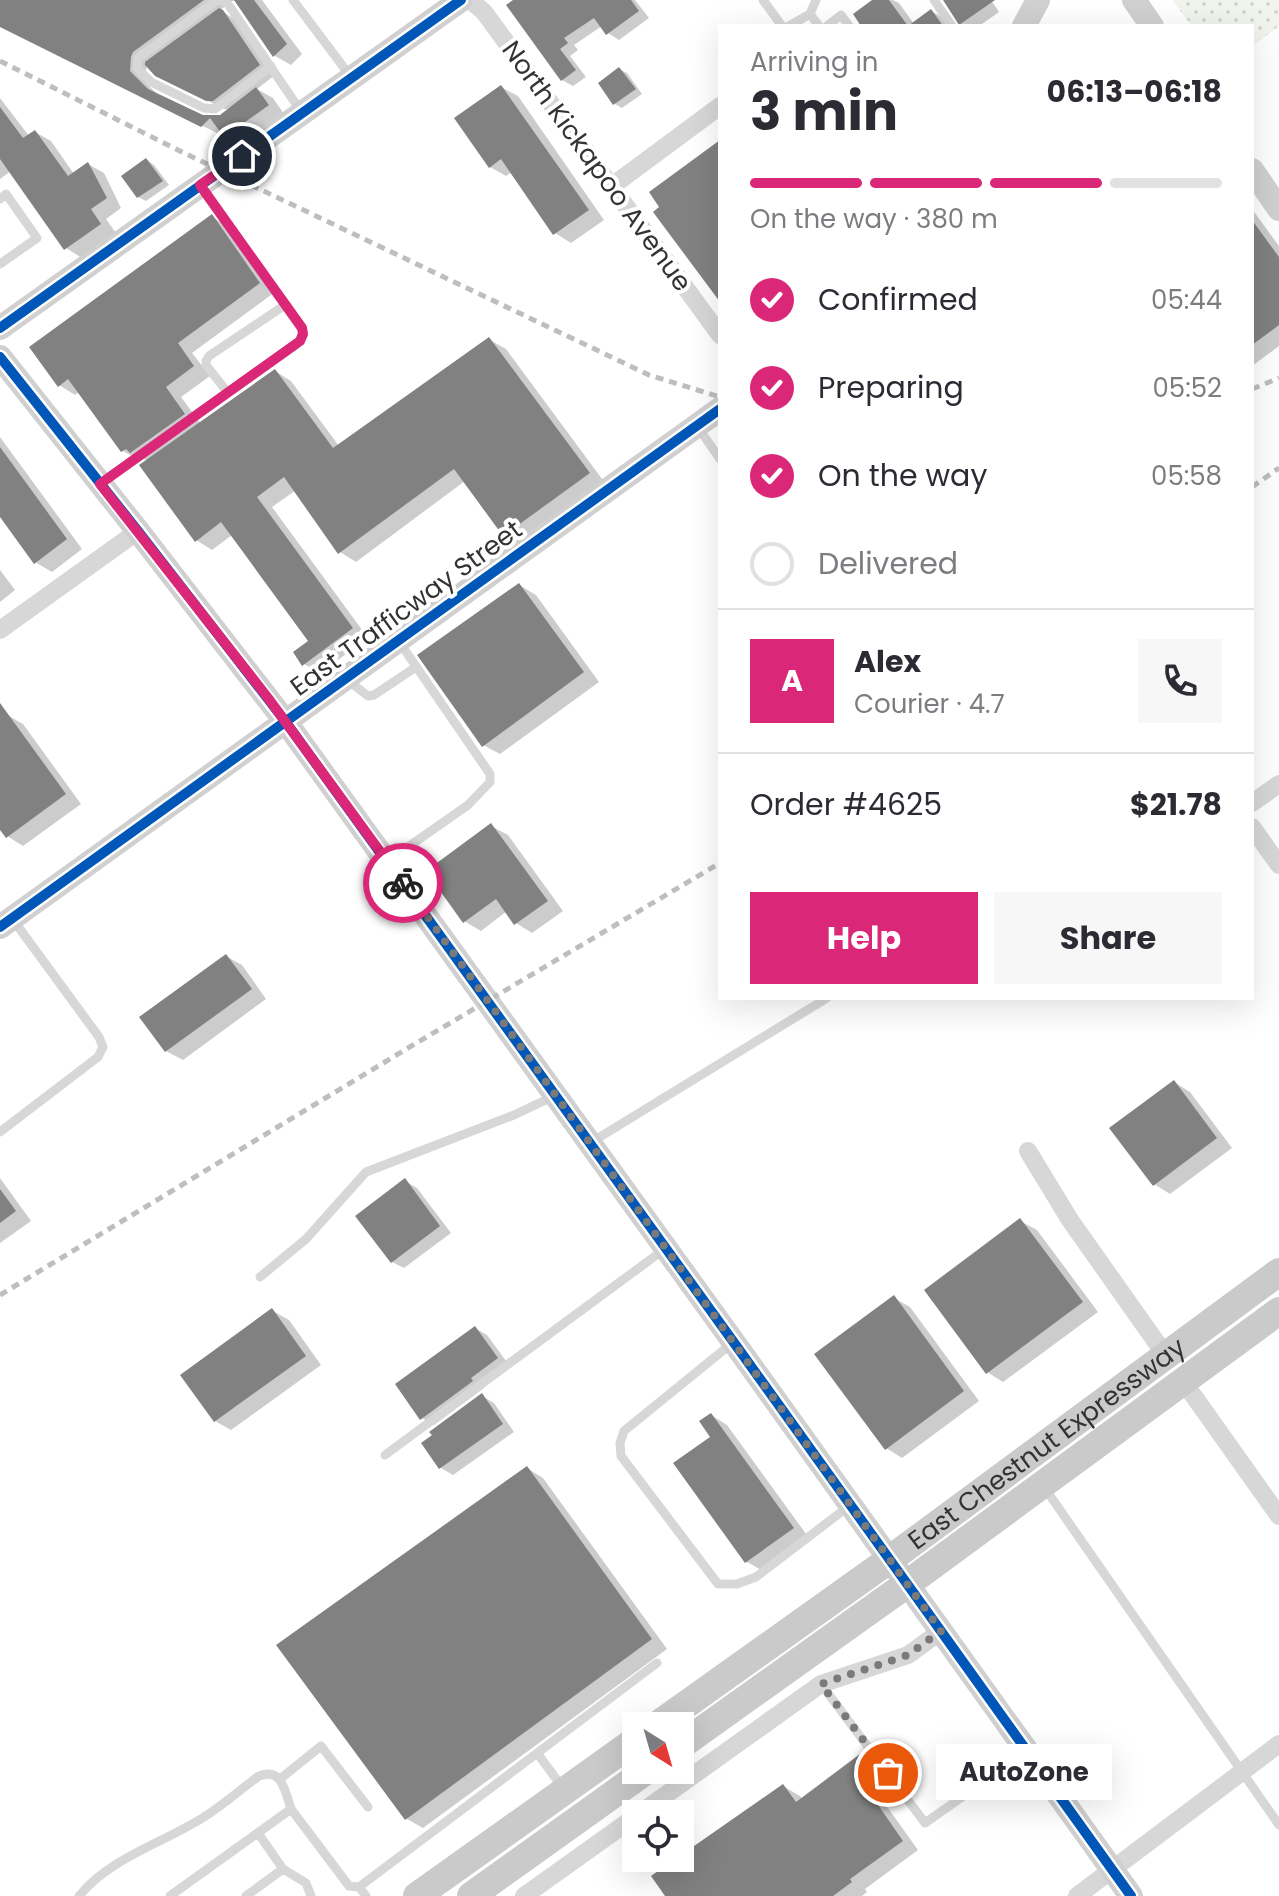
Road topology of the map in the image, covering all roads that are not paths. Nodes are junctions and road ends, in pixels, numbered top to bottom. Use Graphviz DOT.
graph roads {
  1 [pos="218,0"];
  2 [pos="293,0"];
  3 [pos="461,0"];
  4 [pos="470,0"];
  5 [pos="763,0"];
  6 [pos="816,0"];
  7 [pos="934,0"];
  8 [pos="1134,0"];
  9 [pos="1036,1"];
  10 [pos="810,14"];
  11 [pos="781,24"];
  12 [pos="792,24"];
  13 [pos="818,24"];
  14 [pos="830,24"];
  15 [pos="848,24"];
  16 [pos="951,24"];
  17 [pos="1025,24"];
  18 [pos="1151,24"];
  19 [pos="271,66"];
  20 [pos="352,77"];
  21 [pos="718,107"];
  22 [pos="302,113"];
  23 [pos="1254,173"];
  24 [pos="200,185"];
  25 [pos="612,186"];
  26 [pos="0,199"];
  27 [pos="1279,209"];
  28 [pos="0,264"];
  29 [pos="285,305"];
  30 [pos="0,328"];
  31 [pos="718,332"];
  32 [pos="0,357"];
  33 [pos="228,393"];
  34 [pos="718,410"];
  35 [pos="697,426"];
  36 [pos="718,456"];
  37 [pos="100,484"];
  38 [pos="138,531"];
  39 [pos="0,630"];
  40 [pos="398,640"];
  41 [pos="416,667"];
  42 [pos="345,678"];
  43 [pos="285,721"];
  44 [pos="1279,784"];
  45 [pos="1254,802"];
  46 [pos="1254,830"];
  47 [pos="387,861"];
  48 [pos="1279,865"];
  49 [pos="6,922"];
  50 [pos="824,1000"];
  51 [pos="556,1095"];
  52 [pos="0,1132"];
  53 [pos="590,1143"];
  54 [pos="1028,1151"];
  55 [pos="666,1248"];
  56 [pos="1279,1272"];
  57 [pos="260,1277"];
  58 [pos="1279,1311"];
  59 [pos="734,1342"];
  60 [pos="1166,1356"];
  61 [pos="1183,1381"];
  62 [pos="385,1455"];
  63 [pos="1042,1485"];
  64 [pos="850,1505"];
  65 [pos="1279,1516"];
  66 [pos="889,1560"];
  67 [pos="907,1584"];
  68 [pos="941,1631"];
  69 [pos="657,1663"];
  70 [pos="821,1684"];
  71 [pos="676,1712"];
  72 [pos="694,1736"];
  73 [pos="1279,1744"];
  74 [pos="622,1750"];
  75 [pos="1027,1751"];
  76 [pos="537,1753"];
  77 [pos="1242,1772"];
  78 [pos="280,1779"];
  79 [pos="627,1784"];
  80 [pos="565,1791"];
  81 [pos="659,1800"];
  82 [pos="368,1807"];
  83 [pos="291,1809"];
  84 [pos="1279,1825"];
  85 [pos="622,1827"];
  86 [pos="258,1833"];
  87 [pos="283,1869"];
  88 [pos="1113,1870"];
  89 [pos="359,1887"];
  90 [pos="533,1893"];
  91 [pos="79,1896"];
  92 [pos="170,1896"];
  93 [pos="246,1896"];
  94 [pos="311,1896"];
  95 [pos="366,1896"];
  96 [pos="417,1896"];
  97 [pos="471,1896"];
  98 [pos="1077,1896"];
  99 [pos="1131,1896"];
  1 -- 19 [label="lane"];
  1 -- 19 [label="lane"];
  2 -- 20 [label="lane"];
  3 -- 20 [label="street"];
  4 -- 25 [label="street, North Kickapoo Avenue"];
  5 -- 11 [label="lane"];
  6 -- 10 [label="lane"];
  7 -- 16 [label="lane"];
  8 -- 18 [label="street"];
  9 -- 17 [label="street"];
  10 -- 12 [label="lane"];
  10 -- 13 [label="lane"];
  14 -- 15 [label="lane"];
  19 -- 22 [label="lane"];
  20 -- 22 [label="street"];
  21 -- 25 [label="street"];
  22 -- 24 [label="street"];
  23 -- 27 [label="street"];
  24 -- 29 [label="lane"];
  24 -- 30 [label="street"];
  25 -- 31 [label="street, North Kickapoo Avenue"];
  26 -- 28 [label="lane"];
  29 -- 33 [label="lane"];
  29 -- 33 [label="lane"];
  32 -- 37 [label="street"];
  33 -- 37 [label="lane"];
  34 -- 35 [label="street, East Trafficway Street"];
  35 -- 36 [label="lane"];
  35 -- 40 [label="street, East Trafficway Street"];
  37 -- 38 [label="street"];
  38 -- 39 [label="street"];
  38 -- 43 [label="street"];
  40 -- 41 [label="lane"];
  40 -- 42 [label="street, East Trafficway Street"];
  41 -- 42 [label="lane"];
  41 -- 47 [label="lane"];
  42 -- 43 [label="street, East Trafficway Street"];
  43 -- 47 [label="street"];
  43 -- 49 [label="street, East Trafficway Street"];
  44 -- 45 [label="street"];
  46 -- 48 [label="street"];
  47 -- 51 [label="street"];
  49 -- 52 [label="lane"];
  50 -- 53 [label="lane"];
  51 -- 53 [label="street"];
  51 -- 57 [label="lane"];
  53 -- 55 [label="street"];
  54 -- 60 [label="street"];
  55 -- 59 [label="street"];
  55 -- 62 [label="lane"];
  56 -- 60 [label="main road, East Chestnut Expressway"];
  58 -- 61 [label="main road, East Chestnut Expressway"];
  59 -- 64 [label="street"];
  59 -- 64 [label="lane"];
  60 -- 66 [label="main road, East Chestnut Expressway"];
  61 -- 63 [label="main road, East Chestnut Expressway"];
  61 -- 65 [label="street"];
  63 -- 67 [label="main road, East Chestnut Expressway"];
  63 -- 77 [label="lane"];
  64 -- 66 [label="street"];
  66 -- 67 [label="street"];
  66 -- 71 [label="main road, East Chestnut Expressway"];
  67 -- 68 [label="street"];
  67 -- 72 [label="main road, East Chestnut Expressway"];
  68 -- 70 [label="street"];
  68 -- 75 [label="street"];
  69 -- 76 [label="lane"];
  70 -- 75 [label="lane"];
  70 -- 81 [label="street"];
  73 -- 77 [label="street"];
  74 -- 80 [label="main road"];
  75 -- 88 [label="street"];
  76 -- 80 [label="lane"];
  76 -- 89 [label="lane"];
  77 -- 84 [label="lane"];
  77 -- 88 [label="street"];
  78 -- 82 [label="lane"];
  78 -- 83 [label="lane"];
  78 -- 91 [label="lane"];
  79 -- 97 [label="main road"];
  80 -- 96 [label="main road"];
  83 -- 86 [label="lane"];
  83 -- 89 [label="lane"];
  85 -- 90 [label="street"];
  86 -- 87 [label="lane"];
  86 -- 92 [label="lane"];
  87 -- 93 [label="lane"];
  87 -- 94 [label="lane"];
  88 -- 98 [label="street"];
  88 -- 99 [label="street"];
  89 -- 95 [label="lane"];
}
